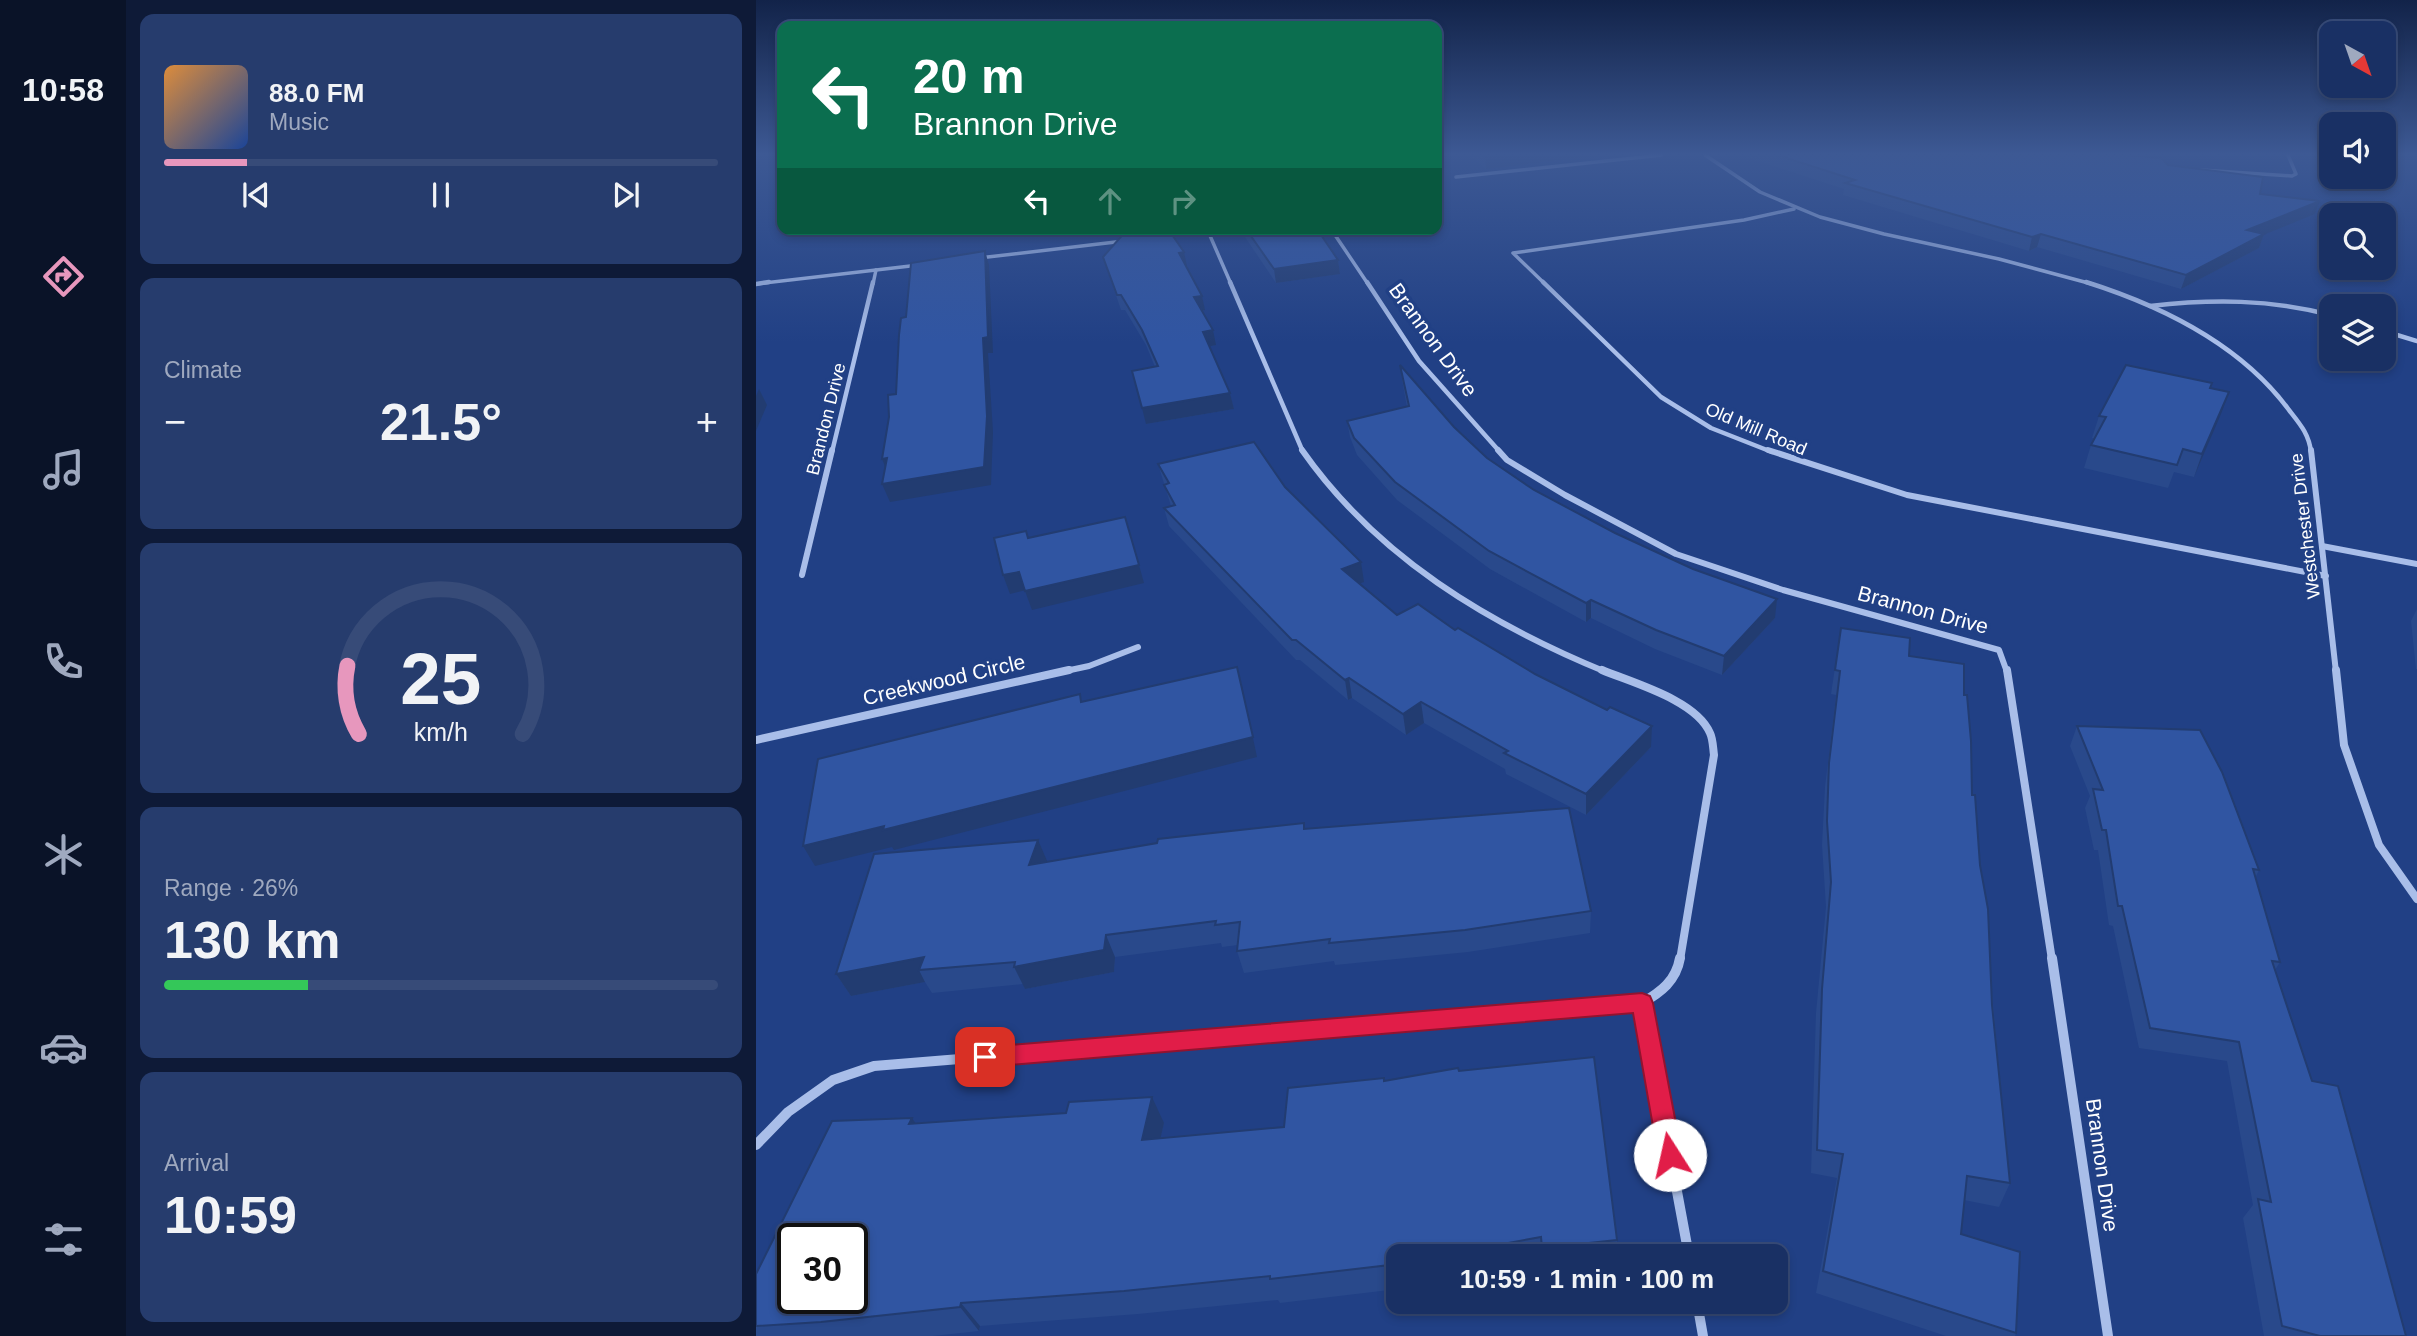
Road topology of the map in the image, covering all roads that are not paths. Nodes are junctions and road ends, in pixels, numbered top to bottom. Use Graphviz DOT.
graph roads {
  1 [pos="1756,217"];
  2 [pos="1821,217"];
  3 [pos="1171,235"];
  4 [pos="1210,235"];
  5 [pos="1335,235"];
  6 [pos="1153,237"];
  7 [pos="1125,240"];
  8 [pos="973,258"];
  9 [pos="932,263"];
  10 [pos="877,270"];
  11 [pos="756,284"];
  12 [pos="2149,306"];
  13 [pos="2319,311"];
  14 [pos="2396,335"];
  15 [pos="2417,341"];
  16 [pos="2322,546"];
  17 [pos="2417,564"];
  18 [pos="802,575"];
  19 [pos="2326,576"];
  20 [pos="1138,647"];
  21 [pos="756,740"];
  22 [pos="2417,899"];
  23 [pos="1642,1003"];
  24 [pos="756,1145"];
  25 [pos="1687,1244"];
  26 [pos="1699,1314"];
  27 [pos="1703,1336"];
  28 [pos="2108,1336"];
  1 -- 19 [label="street, Old Mill Road"];
  2 -- 12 [label="street, Westchester Drive"];
  3 -- 6 [label="street"];
  4 -- 23 [label="street"];
  5 -- 28 [label="street, Brannon Drive"];
  7 -- 8 [label="street"];
  9 -- 10 [label="street"];
  10 -- 11 [label="street"];
  10 -- 18 [label="street, Brandon Drive"];
  12 -- 13 [label="street"];
  12 -- 16 [label="street, Westchester Drive"];
  14 -- 15 [label="street"];
  16 -- 17 [label="street"];
  16 -- 19 [label="street, Westchester Drive"];
  19 -- 22 [label="street, Westchester Drive"];
  20 -- 21 [label="street, Creekwood Circle"];
  23 -- 24 [label="street"];
  23 -- 25 [label="street"];
  26 -- 27 [label="street"];
}
